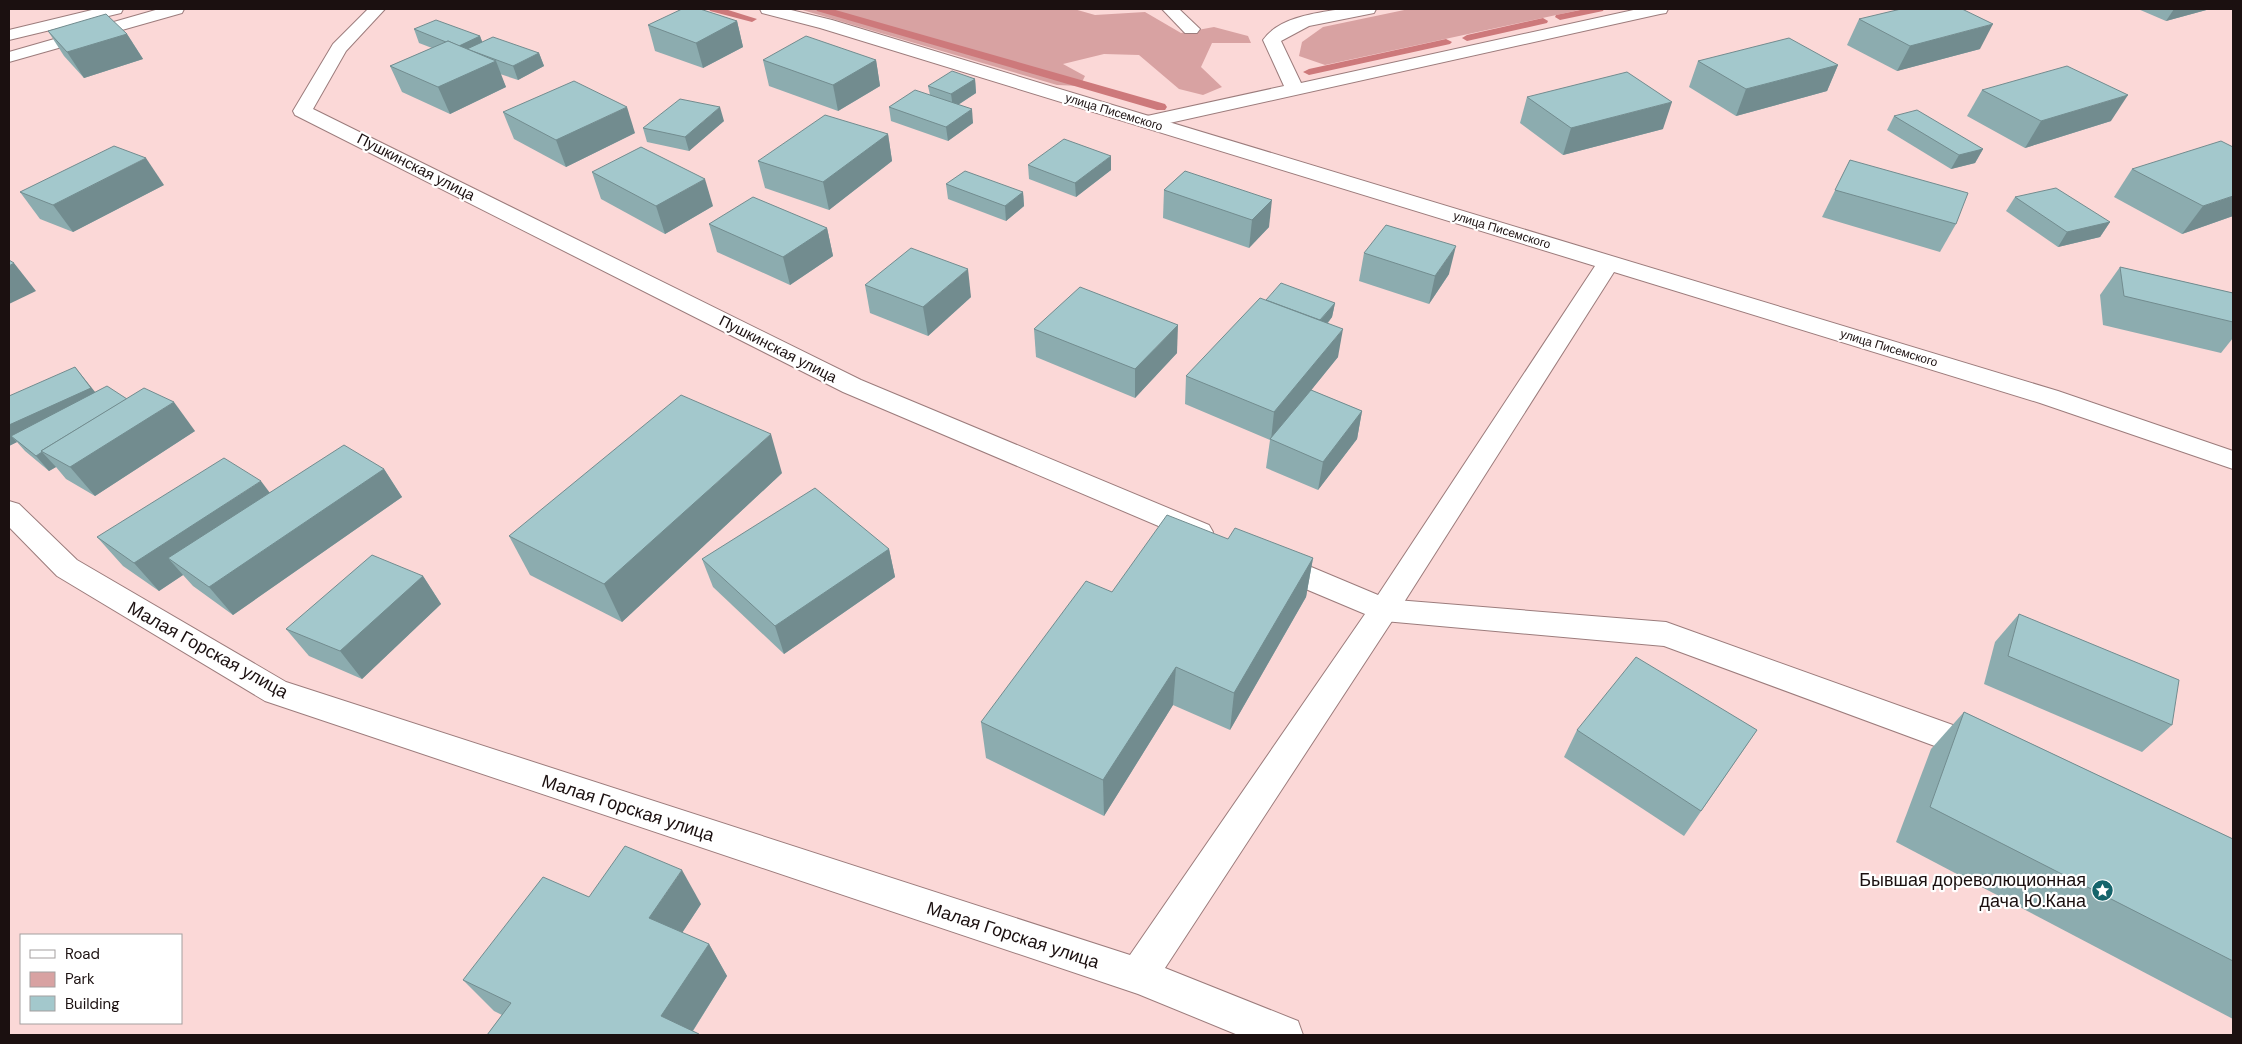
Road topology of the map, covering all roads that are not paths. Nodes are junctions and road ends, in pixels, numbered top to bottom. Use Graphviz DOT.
graph roads {
  1 [pos="115,9"];
  2 [pos="176,9"];
  3 [pos="377,9"];
  4 [pos="768,9"];
  5 [pos="1170,9"];
  6 [pos="1368,9"];
  7 [pos="1660,9"];
  8 [pos="1191,29"];
  9 [pos="9,36"];
  10 [pos="9,58"];
  11 [pos="1294,90"];
  12 [pos="1147,122"];
  13 [pos="1608,263"];
  14 [pos="2233,460"];
  15 [pos="9,512"];
  16 [pos="1219,540"];
  17 [pos="1255,556"];
  18 [pos="1384,610"];
  19 [pos="2007,758"];
  20 [pos="1138,976"];
  21 [pos="1284,1035"];
  1 -- 9 [label="street"];
  2 -- 10 [label="street"];
  3 -- 16 [label="street, Пушкинская улица"];
  4 -- 12 [label="street, улица Писемского"];
  5 -- 8 [label="street"];
  6 -- 11 [label="street"];
  7 -- 11 [label="street"];
  11 -- 12 [label="street"];
  12 -- 13 [label="street, улица Писемского"];
  13 -- 14 [label="street, улица Писемского"];
  13 -- 18 [label="street"];
  15 -- 20 [label="street, Малая Горская улица"];
  17 -- 18 [label="street"];
  18 -- 19 [label="street"];
  18 -- 20 [label="street"];
  20 -- 21 [label="street, Малая Горская улица"];
}
